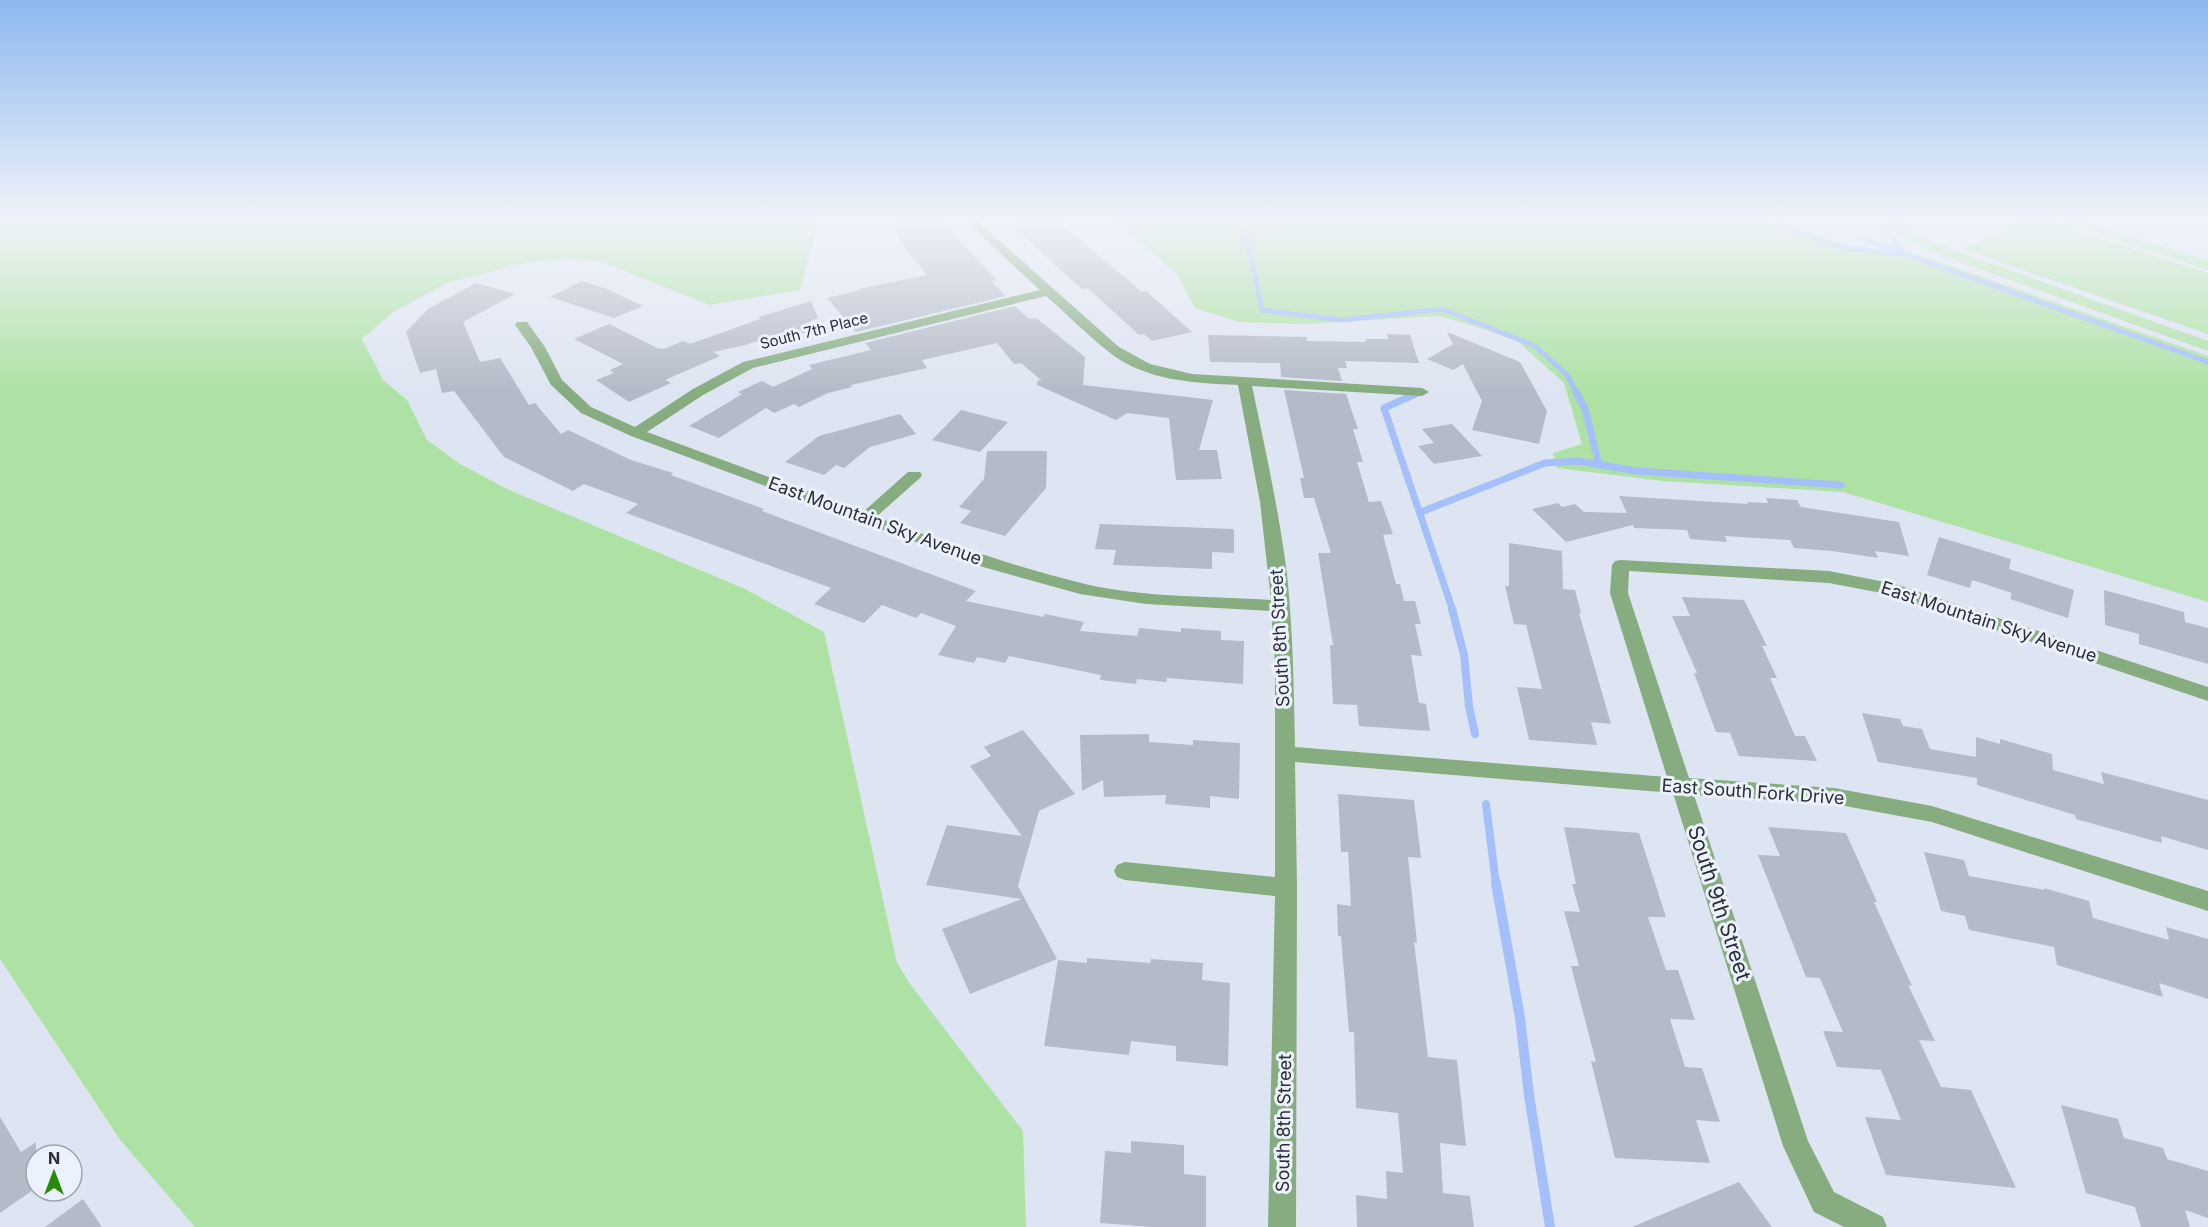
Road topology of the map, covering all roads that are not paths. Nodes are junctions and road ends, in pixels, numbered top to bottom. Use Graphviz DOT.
graph roads {
  1 [pos="1035,277"];
  2 [pos="1050,291"];
  3 [pos="522,325"];
  4 [pos="1244,381"];
  5 [pos="1422,392"];
  6 [pos="636,433"];
  7 [pos="914,475"];
  8 [pos="865,519"];
  9 [pos="1621,565"];
  10 [pos="1280,606"];
  11 [pos="2208,694"];
  12 [pos="1284,754"];
  13 [pos="1683,786"];
  14 [pos="1125,871"];
  15 [pos="1286,888"];
  16 [pos="2208,902"];
  17 [pos="1282,1227"];
  18 [pos="1873,1227"];
  1 -- 2 [label="street"];
  2 -- 4 [label="street"];
  2 -- 6 [label="street, South 7th Place"];
  3 -- 6 [label="street, East Mountain Sky Avenue"];
  4 -- 5 [label="street"];
  4 -- 10 [label="street, South 8th Street"];
  6 -- 8 [label="street, East Mountain Sky Avenue"];
  7 -- 8 [label="street"];
  8 -- 10 [label="street, East Mountain Sky Avenue"];
  9 -- 11 [label="street, East Mountain Sky Avenue"];
  9 -- 13 [label="street, South 9th Street"];
  10 -- 12 [label="street, South 8th Street"];
  12 -- 13 [label="street, East South Fork Drive"];
  12 -- 15 [label="street, South 8th Street"];
  13 -- 16 [label="street, East South Fork Drive"];
  13 -- 18 [label="street, South 9th Street"];
  14 -- 15 [label="street"];
  15 -- 17 [label="street, South 8th Street"];
}
